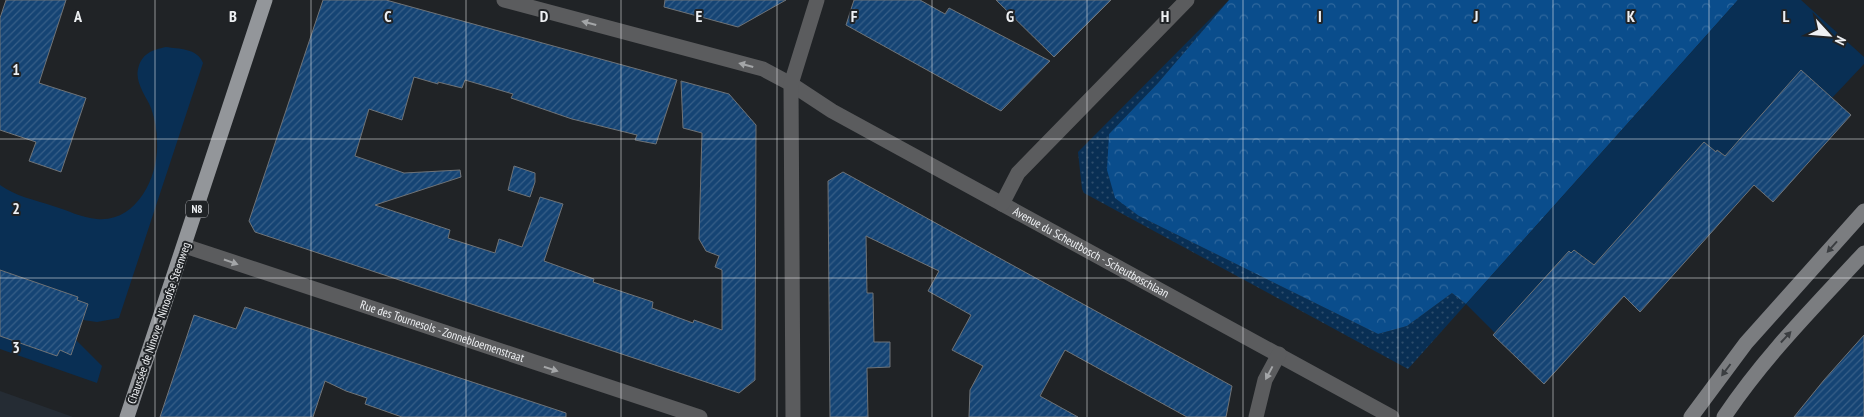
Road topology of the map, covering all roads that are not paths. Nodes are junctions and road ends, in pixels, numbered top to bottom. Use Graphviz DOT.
graph roads {
  1 [pos="265,0"];
  2 [pos="504,0"];
  3 [pos="817,0"];
  4 [pos="1187,0"];
  5 [pos="791,84"];
  6 [pos="1002,204"];
  7 [pos="1864,211"];
  8 [pos="184,246"];
  9 [pos="1864,253"];
  10 [pos="1279,354"];
  11 [pos="127,417"];
  12 [pos="700,417"];
  13 [pos="793,417"];
  14 [pos="1256,417"];
  15 [pos="1392,417"];
  16 [pos="1691,417"];
  17 [pos="1724,417"];
  1 -- 8 [label="main road, Chaussée de Ninove - Ninoofse Steenweg / N8"];
  5 -- 2 [label="street, Avenue du Scheutbosch - Scheutboschlaan, one-way"];
  3 -- 5 [label="street"];
  4 -- 6 [label="street"];
  5 -- 6 [label="street, Avenue du Scheutbosch - Scheutboschlaan"];
  5 -- 13 [label="street"];
  6 -- 10 [label="street, Avenue du Scheutbosch - Scheutboschlaan"];
  7 -- 16 [label="street, one-way"];
  8 -- 11 [label="main road, Chaussée de Ninove - Ninoofse Steenweg / N8"];
  8 -- 12 [label="street, Rue des Tournesols - Zonnebloemenstraat, one-way"];
  17 -- 9 [label="street, one-way"];
  10 -- 14 [label="street, one-way"];
  10 -- 15 [label="street, Avenue du Scheutbosch - Scheutboschlaan"];
}
